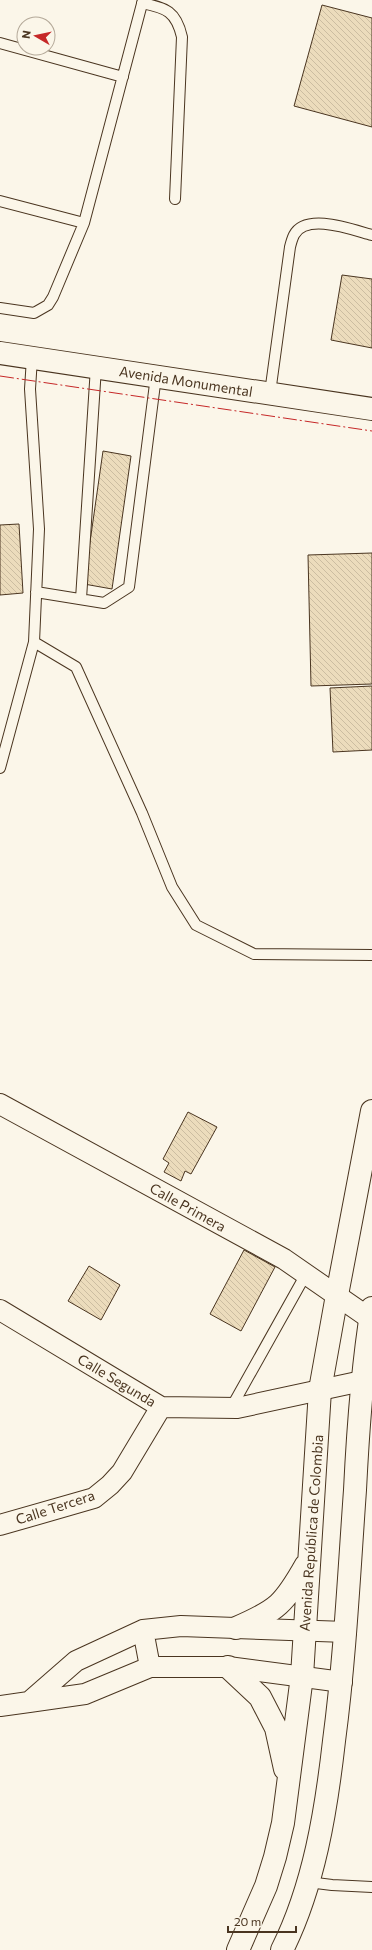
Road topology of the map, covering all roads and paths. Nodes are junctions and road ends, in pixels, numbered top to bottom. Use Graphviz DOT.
graph roads {
  1 [pos="143,1"];
  2 [pos="0,43"];
  3 [pos="123,77"];
  4 [pos="175,199"];
  5 [pos="0,201"];
  6 [pos="84,223"];
  7 [pos="372,235"];
  8 [pos="0,308"];
  9 [pos="0,353"];
  10 [pos="32,358"];
  11 [pos="96,367"];
  12 [pos="156,376"];
  13 [pos="270,393"];
  14 [pos="372,409"];
  15 [pos="36,592"];
  16 [pos="81,599"];
  17 [pos="34,642"];
  18 [pos="0,768"];
  19 [pos="372,955"];
  20 [pos="0,1104"];
  21 [pos="372,1111"];
  22 [pos="306,1274"];
  23 [pos="336,1295"];
  24 [pos="0,1310"];
  25 [pos="371,1316"];
  26 [pos="362,1381"];
  27 [pos="320,1390"];
  28 [pos="161,1407"];
  29 [pos="231,1408"];
  30 [pos="0,1525"];
  31 [pos="310,1558"];
  32 [pos="236,1628"];
  33 [pos="143,1630"];
  34 [pos="304,1630"];
  35 [pos="346,1632"];
  36 [pos="150,1667"];
  37 [pos="228,1667"];
  38 [pos="302,1676"];
  39 [pos="342,1682"];
  40 [pos="29,1702"];
  41 [pos="0,1706"];
  42 [pos="288,1794"];
  43 [pos="308,1882"];
  44 [pos="372,1887"];
  45 [pos="238,1950"];
  46 [pos="282,1950"];
  1 -- 3 [label="lane"];
  1 -- 4 [label="lane"];
  2 -- 3 [label="lane"];
  3 -- 6 [label="lane"];
  5 -- 6 [label="lane"];
  6 -- 8 [label="lane"];
  7 -- 13 [label="lane"];
  9 -- 10 [label="main road, Avenida Monumental"];
  10 -- 11 [label="main road, Avenida Monumental"];
  10 -- 15 [label="lane"];
  11 -- 12 [label="main road, Avenida Monumental"];
  11 -- 16 [label="lane"];
  12 -- 13 [label="main road, Avenida Monumental"];
  12 -- 16 [label="lane"];
  13 -- 14 [label="main road, Avenida Monumental"];
  15 -- 16 [label="lane"];
  15 -- 17 [label="lane"];
  17 -- 18 [label="lane"];
  17 -- 19 [label="lane"];
  20 -- 22 [label="street, Calle Primera"];
  21 -- 23 [label="main road, Avenida República de Colombia"];
  22 -- 23 [label="street, Calle Primera"];
  22 -- 29 [label="lane"];
  23 -- 25 [label="street, Calle Primera"];
  23 -- 27 [label="main road, Avenida República de Colombia"];
  24 -- 28 [label="street, Calle Segunda"];
  25 -- 26 [label="main road"];
  26 -- 27 [label="street, Calle Segunda"];
  26 -- 35 [label="main road"];
  27 -- 29 [label="street, Calle Segunda"];
  27 -- 31 [label="main road, Avenida República de Colombia"];
  28 -- 29 [label="street, Calle Segunda"];
  28 -- 30 [label="street, Calle Tercera"];
  31 -- 32 [label="main road"];
  31 -- 34 [label="main road, Avenida República de Colombia"];
  32 -- 33 [label="street"];
  32 -- 34 [label="street"];
  33 -- 36 [label="street"];
  33 -- 40 [label="street"];
  34 -- 35 [label="street"];
  34 -- 38 [label="main road, Avenida República de Colombia"];
  35 -- 39 [label="main road"];
  36 -- 37 [label="street"];
  36 -- 40 [label="street"];
  37 -- 38 [label="street"];
  37 -- 42 [label="main road"];
  38 -- 39 [label="street"];
  38 -- 42 [label="main road, Avenida República de Colombia"];
  39 -- 43 [label="main road"];
  40 -- 41 [label="street"];
  42 -- 45 [label="main road, Avenida República de Colombia"];
  43 -- 44 [label="lane"];
  43 -- 46 [label="main road"];
}
